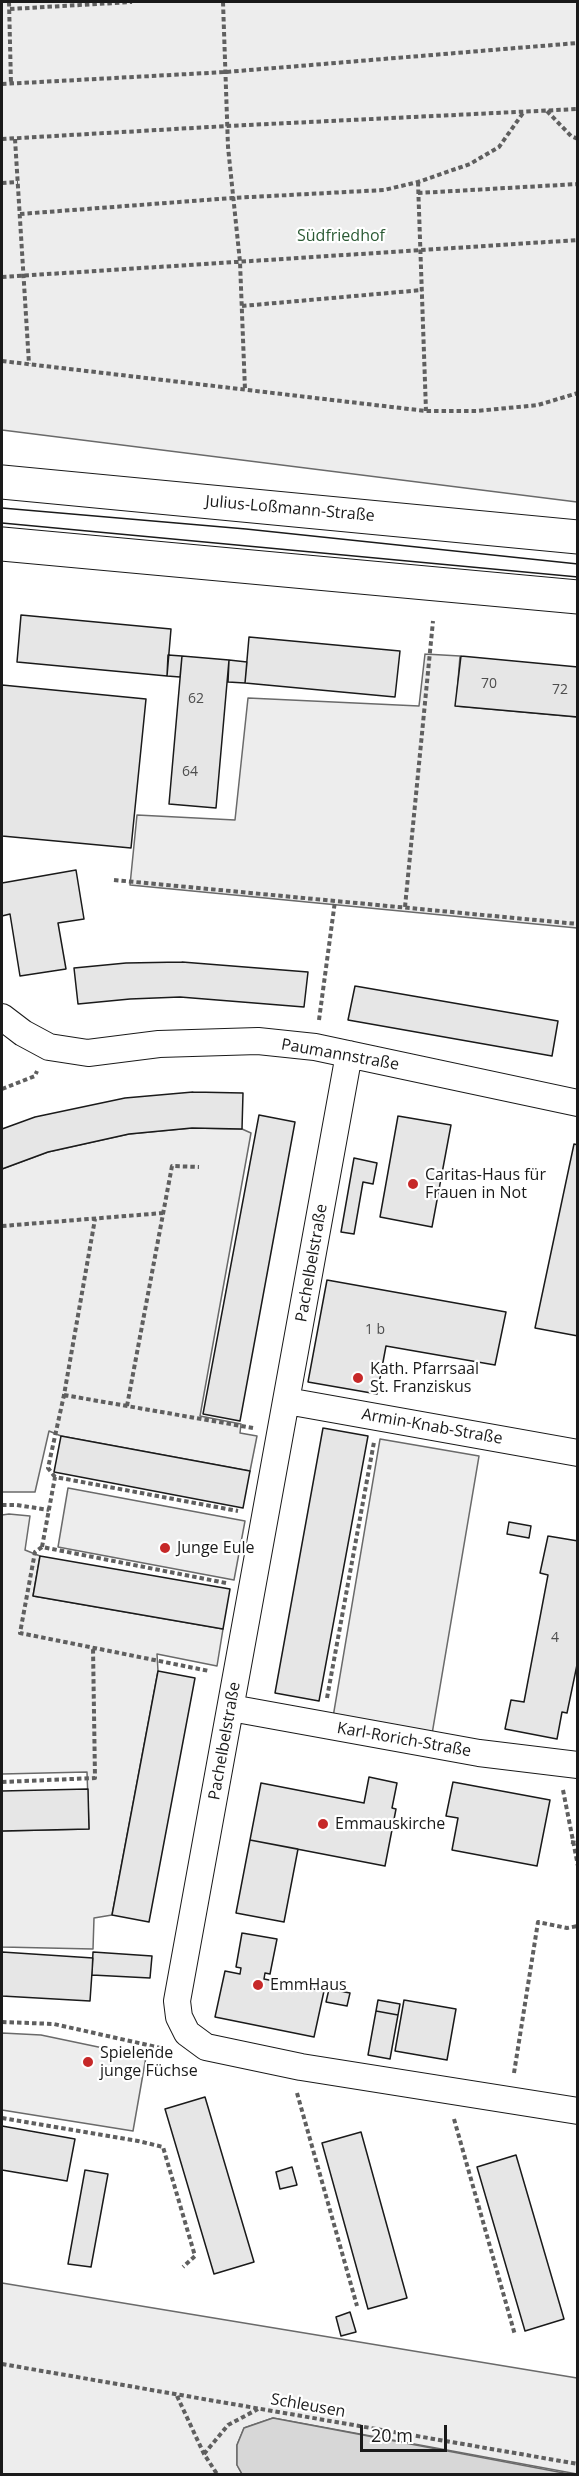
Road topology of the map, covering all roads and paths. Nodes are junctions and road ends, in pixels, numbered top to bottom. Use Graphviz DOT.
graph roads {
  1 [pos="9,2"];
  2 [pos="132,2"];
  3 [pos="223,2"];
  4 [pos="10,9"];
  5 [pos="577,43"];
  6 [pos="226,72"];
  7 [pos="2,84"];
  8 [pos="11,84"];
  9 [pos="578,110"];
  10 [pos="547,111"];
  11 [pos="523,112"];
  12 [pos="227,126"];
  13 [pos="15,139"];
  14 [pos="2,140"];
  15 [pos="578,140"];
  16 [pos="18,182"];
  17 [pos="418,182"];
  18 [pos="2,183"];
  19 [pos="578,184"];
  20 [pos="418,193"];
  21 [pos="232,198"];
  22 [pos="20,214"];
  23 [pos="578,240"];
  24 [pos="420,250"];
  25 [pos="240,262"];
  26 [pos="24,276"];
  27 [pos="2,277"];
  28 [pos="422,290"];
  29 [pos="242,306"];
  30 [pos="2,361"];
  31 [pos="29,364"];
  32 [pos="245,390"];
  33 [pos="578,393"];
  34 [pos="426,411"];
  35 [pos="2,482"];
  36 [pos="578,537"];
  37 [pos="2,543"];
  38 [pos="578,597"];
  39 [pos="433,621"];
  40 [pos="114,880"];
  41 [pos="335,900"];
  42 [pos="405,907"];
  43 [pos="578,924"];
  44 [pos="2,1017"];
  45 [pos="49,1047"];
  46 [pos="315,1047"];
  47 [pos="349,1054"];
  48 [pos="2,1089"];
  49 [pos="578,1103"];
  50 [pos="199,1167"];
  51 [pos="163,1213"];
  52 [pos="95,1219"];
  53 [pos="2,1226"];
  54 [pos="64,1395"];
  55 [pos="286,1401"];
  56 [pos="127,1406"];
  57 [pos="378,1418"];
  58 [pos="280,1433"];
  59 [pos="578,1453"];
  60 [pos="55,1477"];
  61 [pos="2,1505"];
  62 [pos="49,1510"];
  63 [pos="266,1516"];
  64 [pos="42,1547"];
  65 [pos="253,1588"];
  66 [pos="93,1647"];
  67 [pos="236,1677"];
  68 [pos="231,1708"];
  69 [pos="325,1709"];
  70 [pos="571,1764"];
  71 [pos="2,1782"];
  72 [pos="571,1842"];
  73 [pos="578,1843"];
  74 [pos="578,1866"];
  75 [pos="578,1926"];
  76 [pos="2,2022"];
  77 [pos="161,2048"];
  78 [pos="301,2067"];
  79 [pos="456,2092"];
  80 [pos="509,2100"];
  81 [pos="578,2111"];
  82 [pos="2,2118"];
  83 [pos="183,2267"];
  84 [pos="357,2306"];
  85 [pos="514,2335"];
  86 [pos="2,2364"];
  87 [pos="176,2396"];
  88 [pos="258,2409"];
  89 [pos="204,2454"];
  90 [pos="578,2464"];
  91 [pos="217,2475"];
  1 -- 4 [label="path"];
  2 -- 4 [label="path"];
  3 -- 6 [label="path"];
  4 -- 8 [label="path"];
  5 -- 6 [label="path"];
  6 -- 8 [label="path"];
  6 -- 12 [label="path"];
  7 -- 8 [label="path"];
  9 -- 10 [label="path"];
  10 -- 11 [label="path"];
  10 -- 15 [label="path"];
  11 -- 12 [label="path"];
  11 -- 17 [label="path"];
  12 -- 13 [label="path"];
  12 -- 21 [label="path"];
  13 -- 14 [label="path"];
  13 -- 16 [label="path"];
  16 -- 18 [label="path"];
  16 -- 22 [label="path"];
  17 -- 20 [label="path"];
  17 -- 21 [label="path"];
  19 -- 20 [label="path"];
  20 -- 24 [label="path"];
  21 -- 22 [label="path"];
  21 -- 25 [label="path"];
  22 -- 26 [label="path"];
  23 -- 24 [label="path"];
  24 -- 25 [label="path"];
  24 -- 28 [label="path"];
  25 -- 26 [label="path"];
  25 -- 29 [label="path"];
  26 -- 27 [label="path"];
  26 -- 31 [label="path"];
  28 -- 29 [label="path"];
  28 -- 34 [label="path"];
  29 -- 32 [label="path"];
  30 -- 31 [label="path"];
  31 -- 32 [label="path"];
  32 -- 34 [label="path"];
  33 -- 34 [label="path"];
  35 -- 36 [label="main road, Julius-Loßmann-Straße"];
  37 -- 38 [label="main road"];
  39 -- 42 [label="path"];
  40 -- 41 [label="path"];
  41 -- 42 [label="path"];
  41 -- 46 [label="path"];
  42 -- 43 [label="path"];
  44 -- 45 [label="street, Paumannstraße"];
  45 -- 46 [label="street, Paumannstraße"];
  45 -- 48 [label="path"];
  46 -- 47 [label="street, Paumannstraße"];
  47 -- 49 [label="street, Paumannstraße"];
  47 -- 55 [label="street, Pachelbelstraße"];
  50 -- 51 [label="path"];
  51 -- 52 [label="path"];
  51 -- 56 [label="path"];
  52 -- 53 [label="path"];
  52 -- 54 [label="path"];
  54 -- 56 [label="path"];
  54 -- 60 [label="path"];
  55 -- 57 [label="street, Armin-Knab-Straße"];
  55 -- 58 [label="street, Pachelbelstraße"];
  56 -- 58 [label="path"];
  57 -- 59 [label="street, Armin-Knab-Straße"];
  57 -- 69 [label="path"];
  58 -- 63 [label="street, Pachelbelstraße"];
  60 -- 62 [label="path"];
  60 -- 63 [label="path"];
  61 -- 62 [label="path"];
  62 -- 64 [label="path"];
  63 -- 65 [label="street, Pachelbelstraße"];
  64 -- 65 [label="path"];
  64 -- 66 [label="path"];
  65 -- 67 [label="street, Pachelbelstraße"];
  66 -- 67 [label="path"];
  66 -- 71 [label="path"];
  67 -- 68 [label="street, Pachelbelstraße"];
  68 -- 70 [label="street, Karl-Rorich-Straße"];
  68 -- 78 [label="street, Pachelbelstraße"];
  70 -- 72 [label="path"];
  72 -- 73 [label="path"];
  72 -- 74 [label="path"];
  75 -- 80 [label="path"];
  76 -- 77 [label="path"];
  78 -- 79 [label="street, Pachelbelstraße"];
  78 -- 84 [label="path"];
  79 -- 80 [label="street, Pachelbelstraße"];
  79 -- 85 [label="path"];
  80 -- 81 [label="street, Pachelbelstraße"];
  82 -- 83 [label="path"];
  86 -- 87 [label="path, Schleusen"];
  87 -- 88 [label="path, Schleusen"];
  87 -- 89 [label="path"];
  88 -- 89 [label="path"];
  88 -- 90 [label="path, Schleusen"];
  89 -- 91 [label="path"];
}
